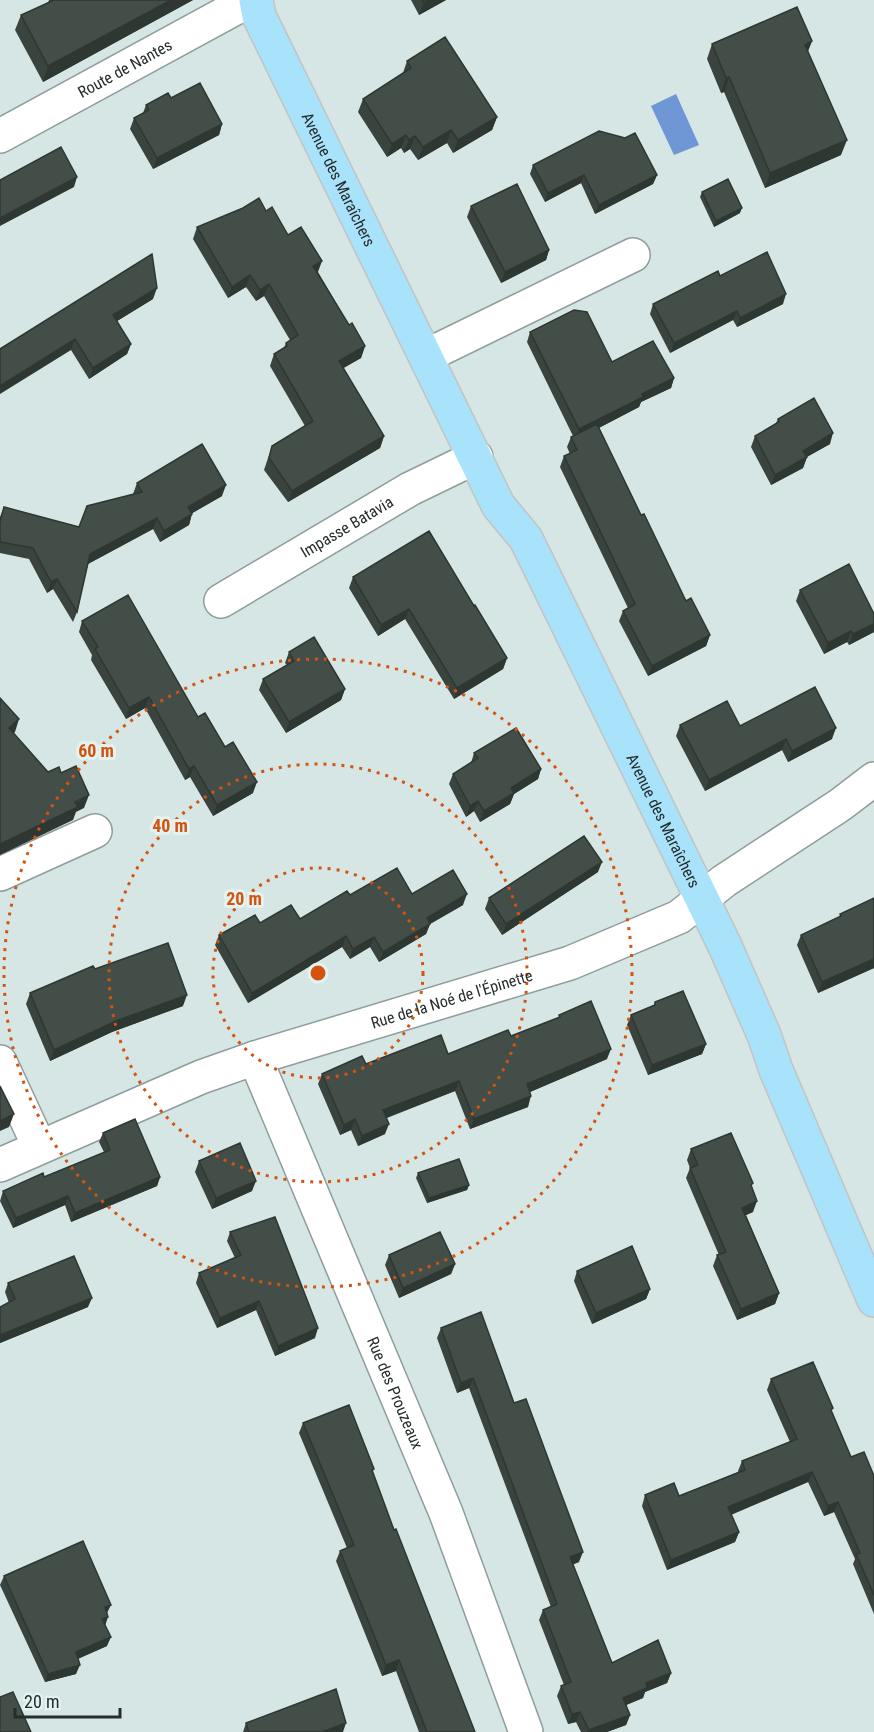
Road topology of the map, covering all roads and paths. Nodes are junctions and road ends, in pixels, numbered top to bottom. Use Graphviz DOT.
graph roads {
  1 [pos="250,0"];
  2 [pos="256,0"];
  3 [pos="0,136"];
  4 [pos="633,255"];
  5 [pos="426,356"];
  6 [pos="476,457"];
  7 [pos="221,602"];
  8 [pos="874,779"];
  9 [pos="94,831"];
  10 [pos="0,874"];
  11 [pos="703,899"];
  12 [pos="255,1058"];
  13 [pos="0,1062"];
  14 [pos="39,1146"];
  15 [pos="0,1165"];
  16 [pos="874,1300"];
  17 [pos="526,1732"];
  1 -- 3 [label="street, Route de Nantes"];
  2 -- 5 [label="main road, Avenue des Maraîchers"];
  4 -- 5 [label="street"];
  5 -- 6 [label="main road, Avenue des Maraîchers"];
  6 -- 7 [label="street, Impasse Batavia"];
  6 -- 11 [label="main road, Avenue des Maraîchers"];
  8 -- 11 [label="street, Rue de la Noé de l'Épinette"];
  9 -- 10 [label="street"];
  11 -- 12 [label="street, Rue de la Noé de l'Épinette"];
  11 -- 16 [label="main road, Avenue des Maraîchers"];
  12 -- 14 [label="street, Rue de la Noé de l'Épinette"];
  12 -- 17 [label="street, Rue des Prouzeaux"];
  13 -- 14 [label="street"];
  14 -- 15 [label="street, Rue de la Noé de l'Épinette"];
}
